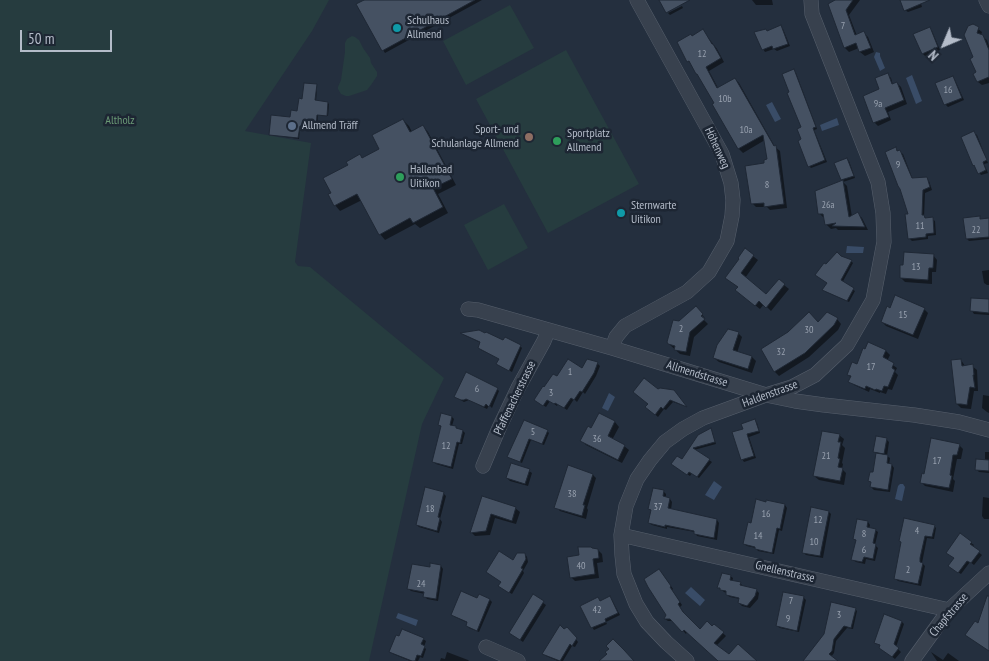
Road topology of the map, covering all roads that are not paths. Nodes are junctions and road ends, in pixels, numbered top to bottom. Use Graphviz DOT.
graph roads {
  1 [pos="637,0"];
  2 [pos="811,0"];
  3 [pos="986,0"];
  4 [pos="989,6"];
  5 [pos="468,309"];
  6 [pos="548,331"];
  7 [pos="612,348"];
  8 [pos="766,395"];
  9 [pos="989,430"];
  10 [pos="484,466"];
  11 [pos="621,535"];
  12 [pos="989,572"];
  13 [pos="949,610"];
  14 [pos="486,647"];
  15 [pos="518,661"];
  16 [pos="687,661"];
  17 [pos="912,661"];
  1 -- 7 [label="street, Höhenweg"];
  2 -- 8 [label="street, Haldenstrasse"];
  3 -- 4 [label="street"];
  5 -- 6 [label="street, Allmendstrasse"];
  6 -- 7 [label="street, Allmendstrasse"];
  6 -- 10 [label="street, Pfaffenacherstrasse"];
  7 -- 8 [label="street, Allmendstrasse"];
  8 -- 9 [label="street, Allmendstrasse"];
  8 -- 11 [label="street, Haldenstrasse"];
  11 -- 13 [label="street, Gnellenstrasse"];
  11 -- 16 [label="street, Haldenstrasse"];
  12 -- 13 [label="street, Chapfstrasse"];
  13 -- 17 [label="street, Chapfstrasse"];
  14 -- 15 [label="street"];
}
